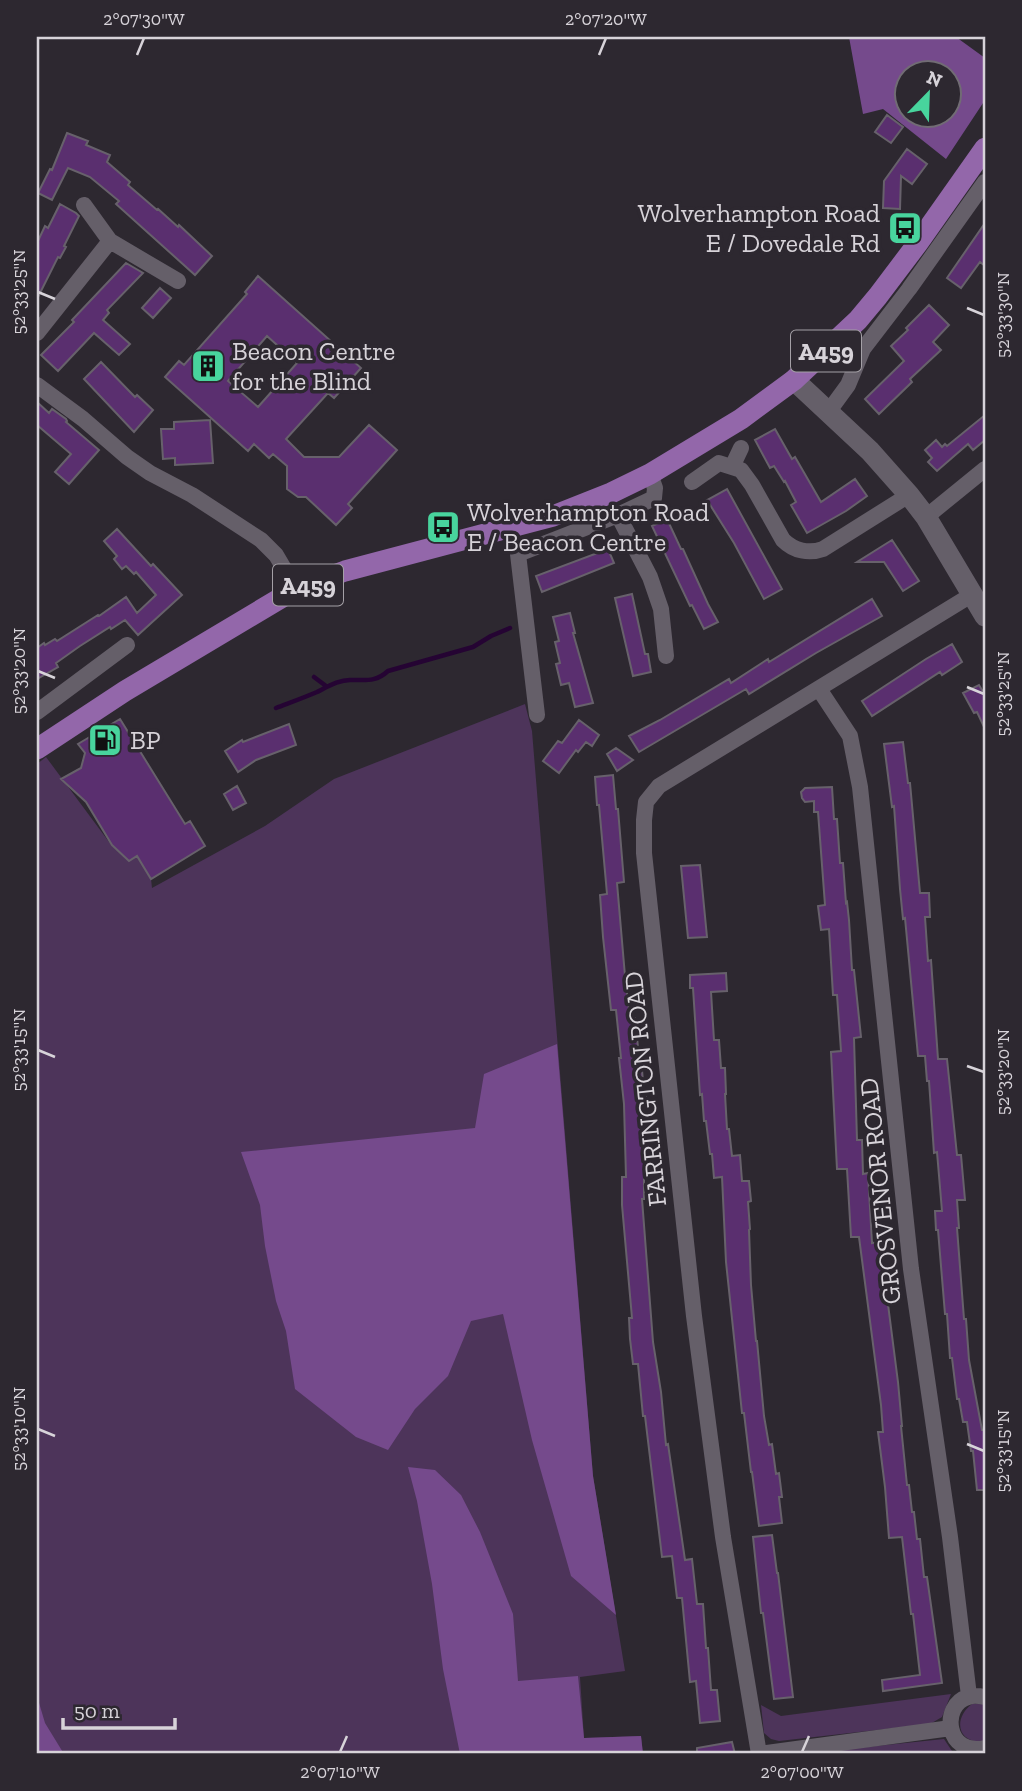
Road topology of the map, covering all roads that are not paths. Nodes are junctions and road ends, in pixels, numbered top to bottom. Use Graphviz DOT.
graph roads {
  1 [pos="985,148"];
  2 [pos="985,182"];
  3 [pos="84,205"];
  4 [pos="110,240"];
  5 [pos="178,281"];
  6 [pos="37,333"];
  7 [pos="794,380"];
  8 [pos="37,385"];
  9 [pos="829,411"];
  10 [pos="741,449"];
  11 [pos="732,467"];
  12 [pos="985,469"];
  13 [pos="650,474"];
  14 [pos="692,482"];
  15 [pos="909,495"];
  16 [pos="618,515"];
  17 [pos="926,517"];
  18 [pos="296,589"];
  19 [pos="973,594"];
  20 [pos="985,616"];
  21 [pos="128,645"];
  22 [pos="666,656"];
  23 [pos="819,689"];
  24 [pos="37,712"];
  25 [pos="537,715"];
  26 [pos="37,749"];
  27 [pos="977,1696"];
  28 [pos="951,1728"];
  29 [pos="979,1751"];
  30 [pos="759,1754"];
  1 -- 7 [label="main road, A459"];
  2 -- 9 [label="street"];
  3 -- 4 [label="street"];
  4 -- 5 [label="street"];
  4 -- 6 [label="street"];
  7 -- 9 [label="street"];
  7 -- 13 [label="main road, A459"];
  8 -- 18 [label="street"];
  9 -- 15 [label="street"];
  10 -- 11 [label="street"];
  11 -- 14 [label="street"];
  11 -- 15 [label="street"];
  12 -- 17 [label="street"];
  13 -- 16 [label="street"];
  13 -- 18 [label="main road, A459"];
  15 -- 17 [label="street"];
  16 -- 22 [label="street"];
  16 -- 25 [label="street"];
  17 -- 19 [label="street"];
  18 -- 26 [label="main road, A459"];
  19 -- 20 [label="street"];
  19 -- 23 [label="street, FARRINGTON ROAD"];
  21 -- 24 [label="street"];
  23 -- 27 [label="street, GROSVENOR ROAD"];
  23 -- 30 [label="street, FARRINGTON ROAD"];
  27 -- 28 [label="street"];
  28 -- 29 [label="street"];
  28 -- 30 [label="street"];
}
